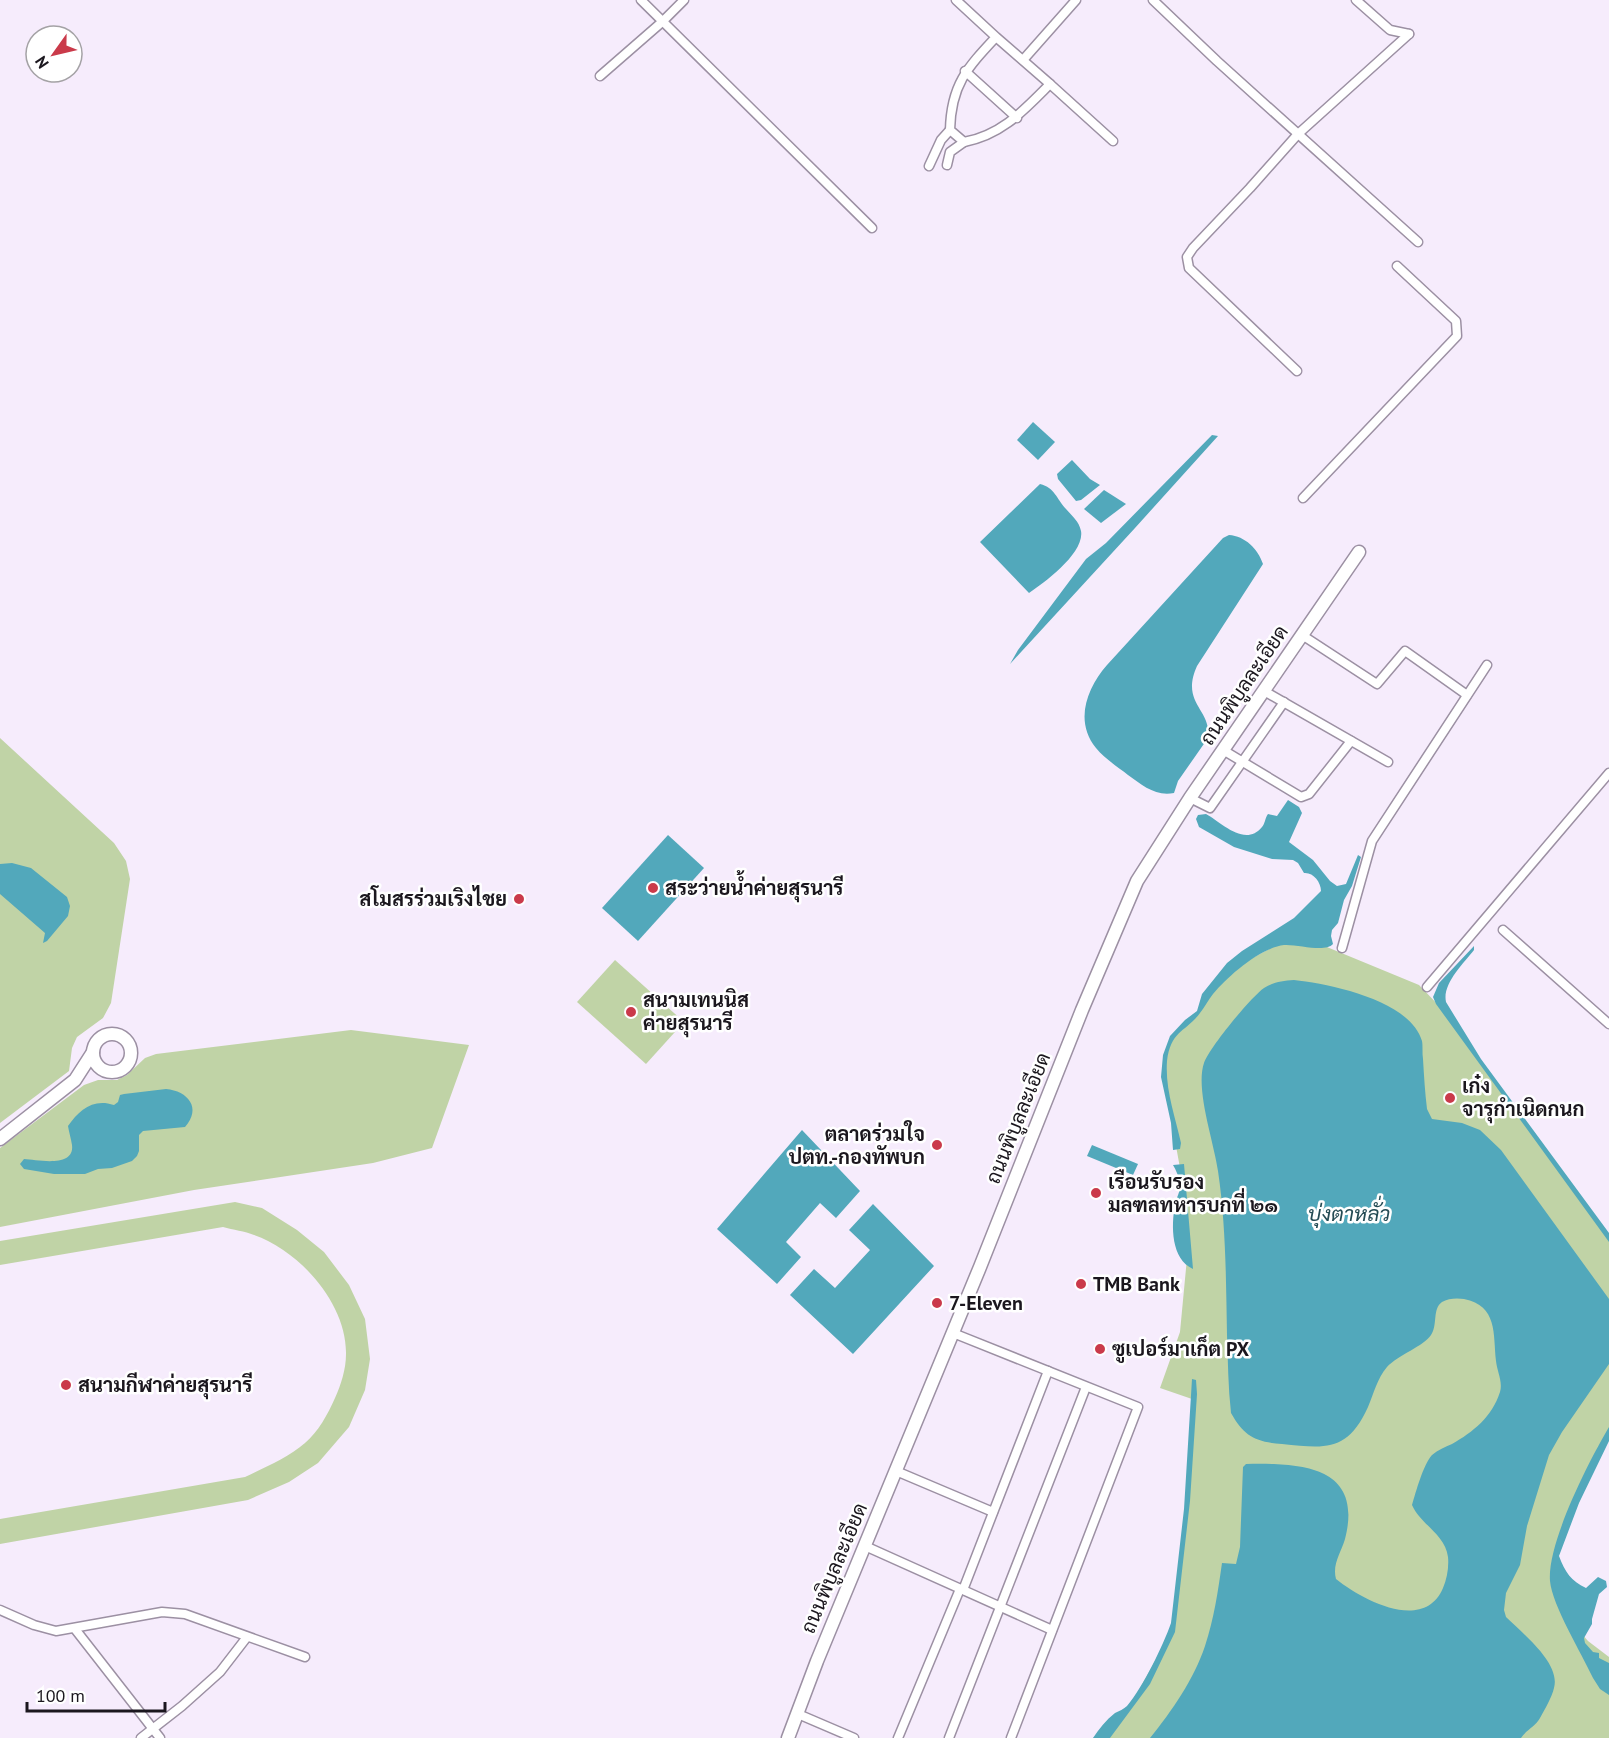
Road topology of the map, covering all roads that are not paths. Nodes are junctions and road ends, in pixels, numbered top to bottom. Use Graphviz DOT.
graph roads {
  1 [pos="641,0"];
  2 [pos="684,0"];
  3 [pos="956,0"];
  4 [pos="1076,0"];
  5 [pos="1153,0"];
  6 [pos="1356,0"];
  7 [pos="662,22"];
  8 [pos="996,37"];
  9 [pos="1023,60"];
  10 [pos="965,71"];
  11 [pos="600,75"];
  12 [pos="1050,84"];
  13 [pos="1017,118"];
  14 [pos="950,130"];
  15 [pos="1298,134"];
  16 [pos="964,141"];
  17 [pos="1113,141"];
  18 [pos="947,165"];
  19 [pos="929,166"];
  20 [pos="872,228"];
  21 [pos="1418,242"];
  22 [pos="1396,266"];
  23 [pos="1297,371"];
  24 [pos="1303,498"];
  25 [pos="1359,552"];
  26 [pos="1302,635"];
  27 [pos="1486,665"];
  28 [pos="1263,691"];
  29 [pos="1467,695"];
  30 [pos="1284,702"];
  31 [pos="1351,741"];
  32 [pos="1223,750"];
  33 [pos="1243,762"];
  34 [pos="1388,762"];
  35 [pos="1609,773"];
  36 [pos="1190,798"];
  37 [pos="1503,930"];
  38 [pos="1342,948"];
  39 [pos="1427,987"];
  40 [pos="1609,1024"];
  41 [pos="93,1052"];
  42 [pos="105,1071"];
  43 [pos="75,1080"];
  44 [pos="0,1139"];
  45 [pos="953,1334"];
  46 [pos="1048,1371"];
  47 [pos="1086,1387"];
  48 [pos="896,1471"];
  49 [pos="993,1512"];
  50 [pos="865,1546"];
  51 [pos="961,1590"];
  52 [pos="1000,1607"];
  53 [pos="0,1610"];
  54 [pos="75,1629"];
  55 [pos="1052,1630"];
  56 [pos="247,1636"];
  57 [pos="305,1657"];
  58 [pos="798,1714"];
  59 [pos="153,1728"];
  60 [pos="141,1738"];
  61 [pos="160,1738"];
  62 [pos="788,1738"];
  63 [pos="854,1738"];
  64 [pos="898,1738"];
  65 [pos="949,1738"];
  66 [pos="1011,1738"];
  1 -- 7 [label="street"];
  2 -- 7 [label="street"];
  3 -- 8 [label="street"];
  4 -- 9 [label="street"];
  5 -- 15 [label="street"];
  6 -- 15 [label="street"];
  7 -- 11 [label="street"];
  7 -- 20 [label="street"];
  8 -- 9 [label="street"];
  8 -- 10 [label="street"];
  9 -- 12 [label="street"];
  10 -- 13 [label="street"];
  10 -- 14 [label="street"];
  12 -- 13 [label="street"];
  12 -- 17 [label="street"];
  13 -- 16 [label="street"];
  14 -- 16 [label="street"];
  14 -- 19 [label="street"];
  15 -- 21 [label="street"];
  15 -- 23 [label="street"];
  16 -- 18 [label="street"];
  22 -- 24 [label="street"];
  25 -- 26 [label="street, ถนนพิบูลละเอียด"];
  26 -- 28 [label="street, ถนนพิบูลละเอียด"];
  26 -- 29 [label="street"];
  27 -- 29 [label="street"];
  28 -- 30 [label="street"];
  28 -- 32 [label="street, ถนนพิบูลละเอียด"];
  29 -- 38 [label="street"];
  30 -- 31 [label="street"];
  30 -- 33 [label="street"];
  31 -- 33 [label="street"];
  31 -- 34 [label="street"];
  32 -- 33 [label="street"];
  32 -- 36 [label="street, ถนนพิบูลละเอียด"];
  33 -- 36 [label="street"];
  35 -- 39 [label="street"];
  36 -- 45 [label="street, ถนนพิบูลละเอียด"];
  37 -- 40 [label="street"];
  41 -- 42 [label="street"];
  41 -- 42 [label="street"];
  41 -- 43 [label="street"];
  42 -- 43 [label="street"];
  43 -- 44 [label="street"];
  45 -- 46 [label="street"];
  45 -- 48 [label="street, ถนนพิบูลละเอียด"];
  46 -- 47 [label="street"];
  46 -- 49 [label="street"];
  47 -- 52 [label="street"];
  47 -- 55 [label="street"];
  48 -- 49 [label="street"];
  48 -- 50 [label="street, ถนนพิบูลละเอียด"];
  49 -- 51 [label="street"];
  50 -- 51 [label="street"];
  50 -- 58 [label="street, ถนนพิบูลละเอียด"];
  51 -- 52 [label="street"];
  51 -- 64 [label="street"];
  52 -- 55 [label="street"];
  52 -- 65 [label="street"];
  53 -- 54 [label="street"];
  54 -- 56 [label="street"];
  54 -- 59 [label="street"];
  55 -- 66 [label="street"];
  56 -- 57 [label="street"];
  56 -- 59 [label="street"];
  58 -- 62 [label="street, ถนนพิบูลละเอียด"];
  58 -- 63 [label="street"];
  59 -- 60 [label="street"];
  59 -- 61 [label="street"];
}
